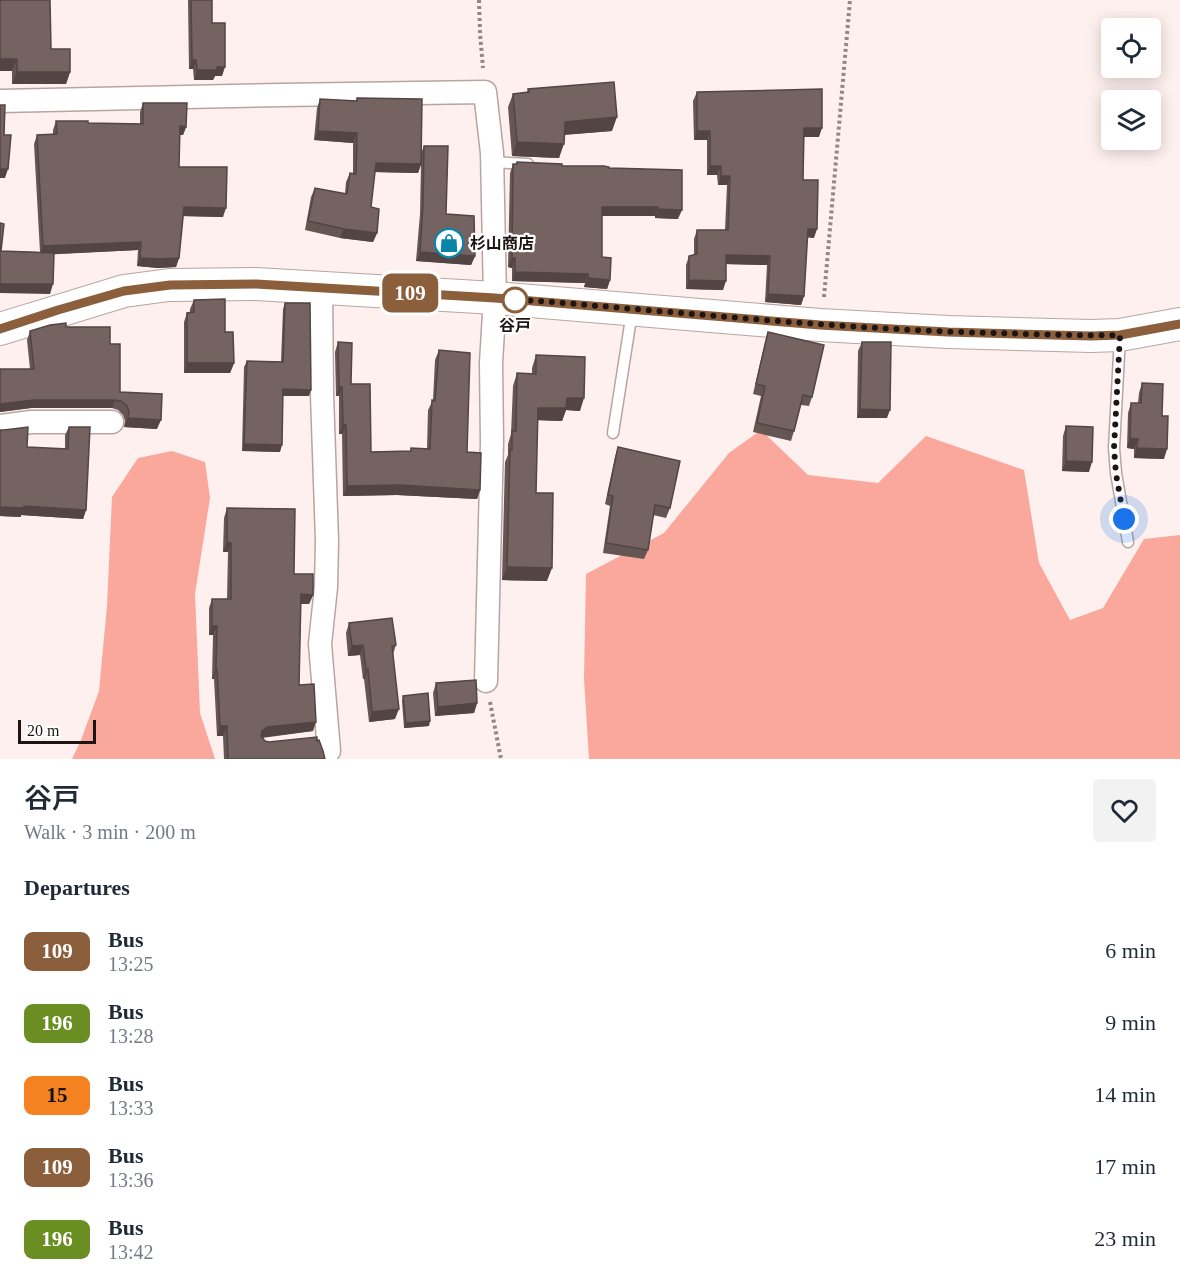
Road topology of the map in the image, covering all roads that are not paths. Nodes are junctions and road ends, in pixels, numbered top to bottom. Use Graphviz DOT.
graph roads {
  1 [pos="0,101"];
  2 [pos="492,162"];
  3 [pos="537,164"];
  4 [pos="321,288"];
  5 [pos="495,298"];
  6 [pos="632,309"];
  7 [pos="1180,324"];
  8 [pos="0,329"];
  9 [pos="1120,335"];
  10 [pos="112,422"];
  11 [pos="0,426"];
  12 [pos="613,433"];
  13 [pos="1128,542"];
  14 [pos="486,681"];
  15 [pos="325,742"];
  1 -- 2 [label="street"];
  2 -- 3 [label="lane"];
  2 -- 5 [label="street"];
  4 -- 5 [label="main road"];
  4 -- 8 [label="main road"];
  4 -- 15 [label="street"];
  5 -- 6 [label="main road"];
  5 -- 14 [label="street"];
  6 -- 9 [label="main road"];
  6 -- 12 [label="lane"];
  7 -- 9 [label="main road"];
  9 -- 13 [label="lane"];
  10 -- 11 [label="street"];
}
